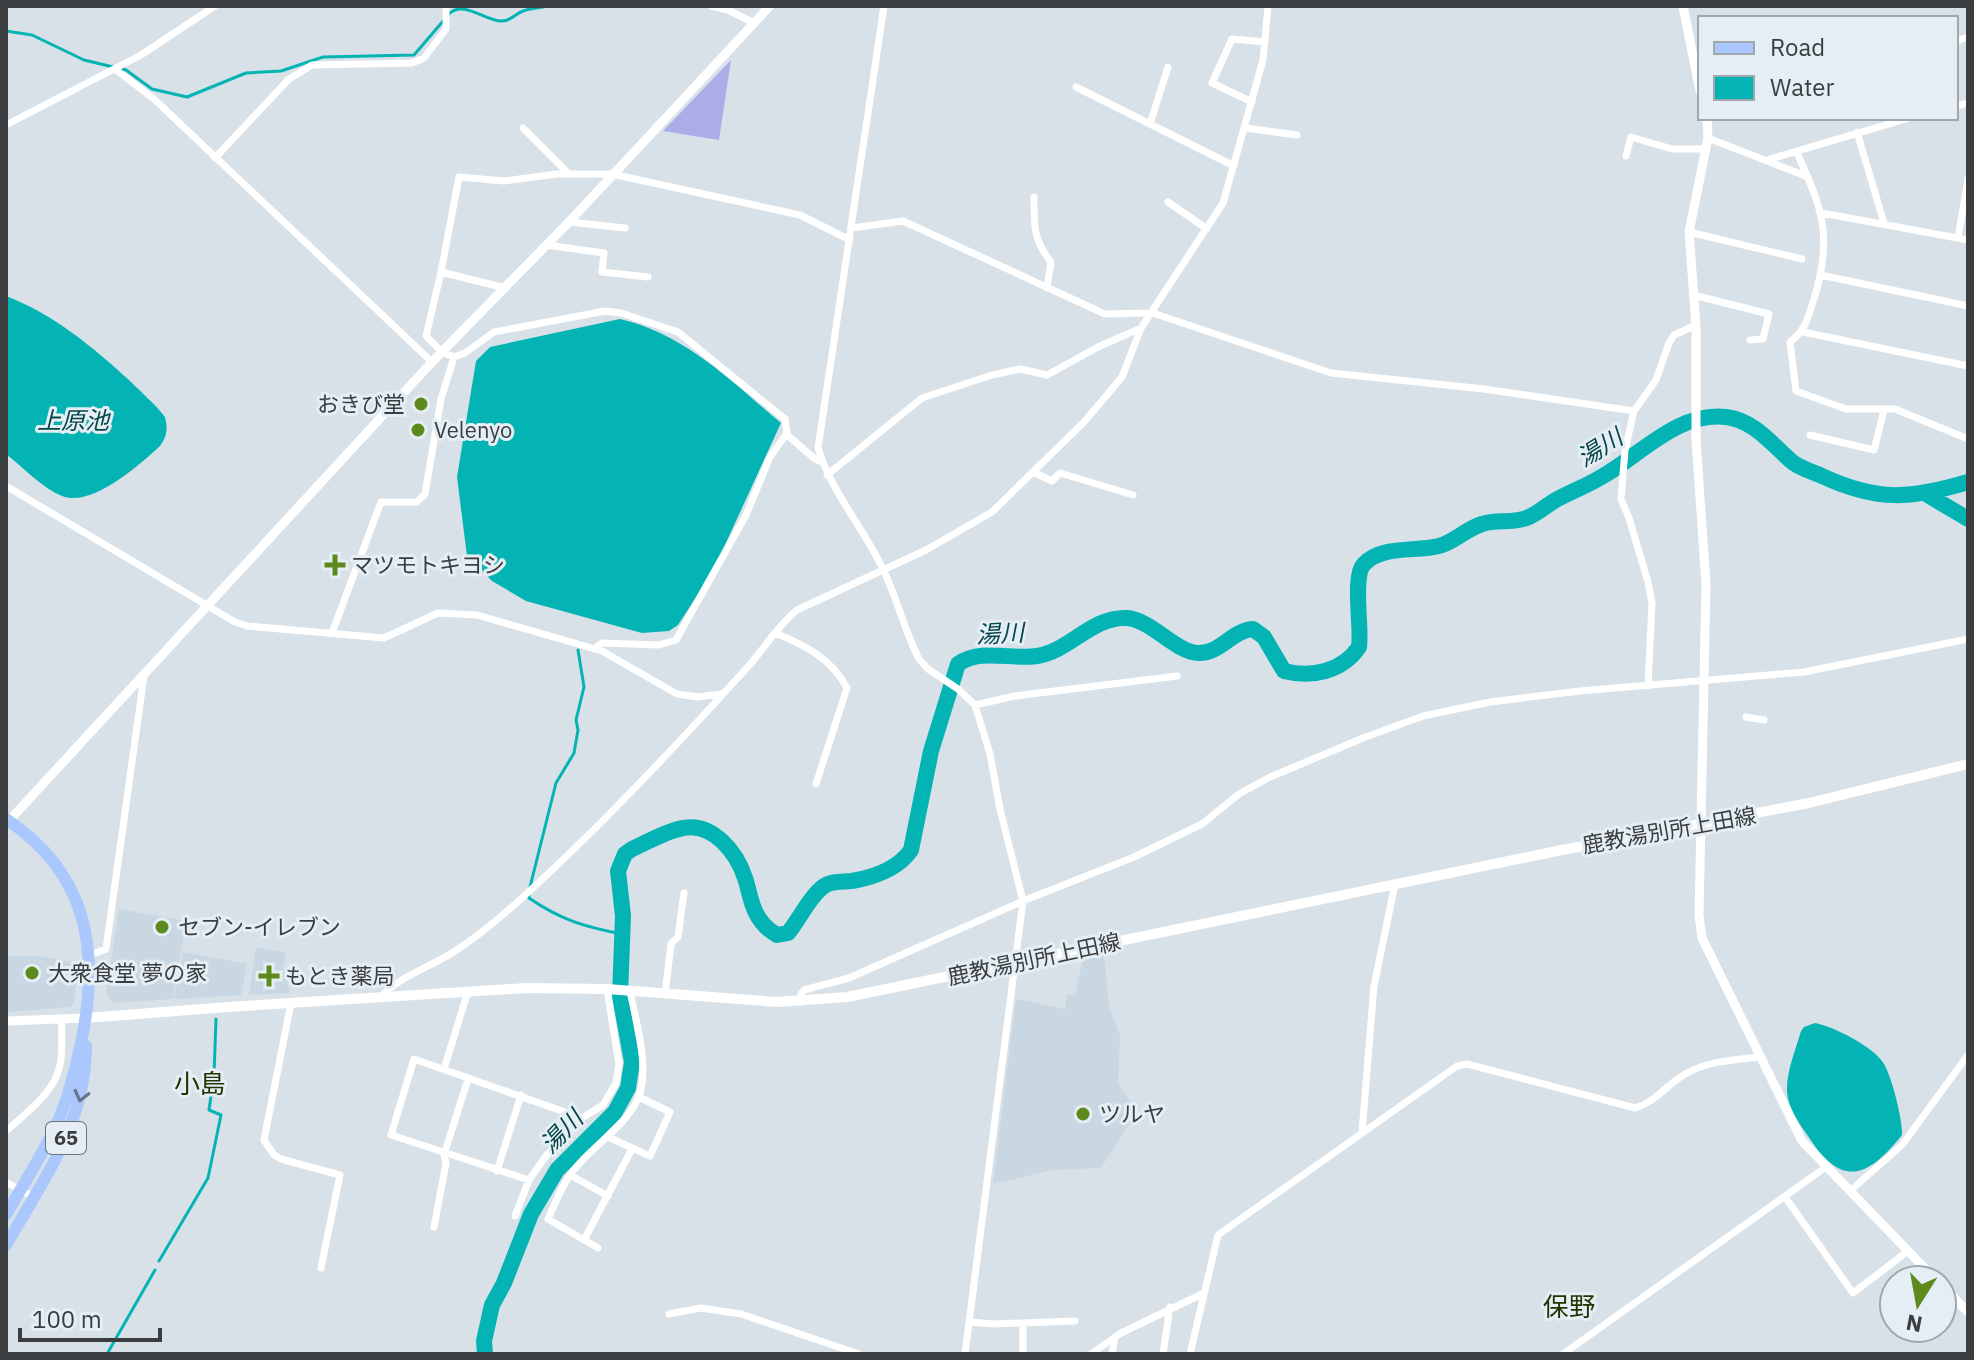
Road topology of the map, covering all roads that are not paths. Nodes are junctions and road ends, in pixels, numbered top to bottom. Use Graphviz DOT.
graph roads {
  1 [pos="215,6"];
  2 [pos="446,6"];
  3 [pos="711,6"];
  4 [pos="770,6"];
  5 [pos="884,6"];
  6 [pos="1268,6"];
  7 [pos="1683,6"];
  8 [pos="754,23"];
  9 [pos="1265,42"];
  10 [pos="1168,67"];
  11 [pos="115,69"];
  12 [pos="1698,81"];
  13 [pos="1076,87"];
  14 [pos="1252,102"];
  15 [pos="1707,120"];
  16 [pos="1875,122"];
  17 [pos="1150,124"];
  18 [pos="6,125"];
  19 [pos="523,128"];
  20 [pos="1245,128"];
  21 [pos="1857,132"];
  22 [pos="1297,135"];
  23 [pos="1708,138"];
  24 [pos="1705,149"];
  25 [pos="1797,153"];
  26 [pos="1626,156"];
  27 [pos="215,158"];
  28 [pos="1767,160"];
  29 [pos="1234,166"];
  30 [pos="569,174"];
  31 [pos="612,174"];
  32 [pos="1808,177"];
  33 [pos="1968,179"];
  34 [pos="1034,197"];
  35 [pos="1168,202"];
  36 [pos="1822,213"];
  37 [pos="569,222"];
  38 [pos="1884,223"];
  39 [pos="625,228"];
  40 [pos="852,228"];
  41 [pos="1207,229"];
  42 [pos="1689,232"];
  43 [pos="1958,238"];
  44 [pos="850,240"];
  45 [pos="1968,240"];
  46 [pos="546,245"];
  47 [pos="1802,259"];
  48 [pos="441,272"];
  49 [pos="1821,275"];
  50 [pos="648,277"];
  51 [pos="505,288"];
  52 [pos="1047,288"];
  53 [pos="1693,295"];
  54 [pos="1968,306"];
  55 [pos="1153,313"];
  56 [pos="1696,325"];
  57 [pos="1141,328"];
  58 [pos="1803,332"];
  59 [pos="1750,340"];
  60 [pos="442,352"];
  61 [pos="454,357"];
  62 [pos="432,362"];
  63 [pos="1968,366"];
  64 [pos="1884,410"];
  65 [pos="1634,411"];
  66 [pos="786,434"];
  67 [pos="1810,435"];
  68 [pos="1968,439"];
  69 [pos="822,462"];
  70 [pos="1033,472"];
  71 [pos="827,475"];
  72 [pos="6,486"];
  73 [pos="1133,495"];
  74 [pos="884,571"];
  75 [pos="207,604"];
  76 [pos="332,633"];
  77 [pos="775,633"];
  78 [pos="1968,639"];
  79 [pos="594,649"];
  80 [pos="144,675"];
  81 [pos="1177,676"];
  82 [pos="1702,680"];
  83 [pos="1648,686"];
  84 [pos="721,694"];
  85 [pos="975,705"];
  86 [pos="1746,717"];
  87 [pos="1764,720"];
  88 [pos="1968,764"];
  89 [pos="816,784"];
  90 [pos="7,821"];
  91 [pos="1700,824"];
  92 [pos="1395,884"];
  93 [pos="684,893"];
  94 [pos="1023,901"];
  95 [pos="90,955"];
  96 [pos="1015,963"];
  97 [pos="609,990"];
  98 [pos="468,991"];
  99 [pos="629,991"];
  100 [pos="665,994"];
  101 [pos="380,998"];
  102 [pos="800,1002"];
  103 [pos="291,1003"];
  104 [pos="86,1018"];
  105 [pos="62,1019"];
  106 [pos="6,1021"];
  107 [pos="1968,1055"];
  108 [pos="1758,1057"];
  109 [pos="444,1069"];
  110 [pos="468,1079"];
  111 [pos="521,1095"];
  112 [pos="639,1097"];
  113 [pos="582,1118"];
  114 [pos="6,1131"];
  115 [pos="1362,1132"];
  116 [pos="608,1137"];
  117 [pos="632,1149"];
  118 [pos="444,1155"];
  119 [pos="1826,1167"];
  120 [pos="497,1171"];
  121 [pos="570,1175"];
  122 [pos="529,1180"];
  123 [pos="6,1182"];
  124 [pos="20,1190"];
  125 [pos="1851,1190"];
  126 [pos="608,1196"];
  127 [pos="33,1197"];
  128 [pos="1785,1197"];
  129 [pos="6,1215"];
  130 [pos="515,1216"];
  131 [pos="434,1227"];
  132 [pos="584,1240"];
  133 [pos="6,1245"];
  134 [pos="598,1248"];
  135 [pos="1908,1251"];
  136 [pos="1921,1264"];
  137 [pos="321,1268"];
  138 [pos="1202,1294"];
  139 [pos="1170,1307"];
  140 [pos="669,1314"];
  141 [pos="1075,1321"];
  142 [pos="970,1322"];
  143 [pos="1023,1323"];
  144 [pos="1115,1337"];
  145 [pos="859,1354"];
  146 [pos="965,1354"];
  147 [pos="1023,1354"];
  148 [pos="1091,1354"];
  149 [pos="1112,1354"];
  150 [pos="1163,1354"];
  151 [pos="1190,1354"];
  152 [pos="1563,1354"];
  1 -- 11 [label="street"];
  2 -- 27 [label="street"];
  3 -- 8 [label="street"];
  4 -- 8 [label="street"];
  5 -- 40 [label="street"];
  6 -- 9 [label="street"];
  7 -- 12 [label="street"];
  8 -- 31 [label="street"];
  9 -- 14 [label="street"];
  9 -- 14 [label="street"];
  10 -- 17 [label="street"];
  11 -- 18 [label="street"];
  11 -- 27 [label="street"];
  13 -- 17 [label="street"];
  14 -- 20 [label="street"];
  15 -- 23 [label="street"];
  16 -- 21 [label="street"];
  17 -- 29 [label="street"];
  19 -- 30 [label="street"];
  20 -- 22 [label="street"];
  20 -- 29 [label="street"];
  21 -- 25 [label="street"];
  21 -- 38 [label="street"];
  23 -- 24 [label="street"];
  23 -- 28 [label="street"];
  24 -- 26 [label="street"];
  24 -- 42 [label="street"];
  25 -- 28 [label="street"];
  25 -- 32 [label="street"];
  27 -- 62 [label="street"];
  28 -- 32 [label="street"];
  29 -- 41 [label="street"];
  30 -- 31 [label="street"];
  30 -- 48 [label="street"];
  31 -- 37 [label="street"];
  31 -- 44 [label="street"];
  32 -- 36 [label="street"];
  33 -- 43 [label="street"];
  34 -- 52 [label="street"];
  35 -- 41 [label="street"];
  36 -- 38 [label="street"];
  36 -- 49 [label="street"];
  37 -- 39 [label="street"];
  37 -- 46 [label="street"];
  38 -- 43 [label="street"];
  40 -- 44 [label="street"];
  40 -- 52 [label="street"];
  41 -- 55 [label="street"];
  42 -- 47 [label="street"];
  42 -- 53 [label="street"];
  43 -- 45 [label="street"];
  44 -- 69 [label="street"];
  46 -- 50 [label="street"];
  46 -- 51 [label="street"];
  48 -- 51 [label="street"];
  48 -- 60 [label="street"];
  49 -- 54 [label="street"];
  49 -- 58 [label="street"];
  51 -- 60 [label="street"];
  52 -- 55 [label="street"];
  53 -- 56 [label="street"];
  53 -- 59 [label="street"];
  55 -- 57 [label="street"];
  55 -- 65 [label="street"];
  56 -- 65 [label="street"];
  56 -- 82 [label="street"];
  57 -- 70 [label="street"];
  57 -- 71 [label="street"];
  58 -- 63 [label="street"];
  58 -- 64 [label="street"];
  60 -- 61 [label="street"];
  60 -- 62 [label="street"];
  61 -- 66 [label="street"];
  61 -- 76 [label="street"];
  62 -- 75 [label="street"];
  64 -- 67 [label="street"];
  64 -- 68 [label="street"];
  65 -- 83 [label="street"];
  66 -- 69 [label="street"];
  66 -- 79 [label="street"];
  69 -- 71 [label="street"];
  70 -- 73 [label="street"];
  70 -- 74 [label="street"];
  71 -- 74 [label="street"];
  72 -- 75 [label="street"];
  74 -- 77 [label="street"];
  74 -- 85 [label="street"];
  75 -- 76 [label="street"];
  75 -- 80 [label="street"];
  76 -- 79 [label="street"];
  77 -- 84 [label="street"];
  77 -- 89 [label="street"];
  78 -- 82 [label="street"];
  79 -- 84 [label="street"];
  80 -- 90 [label="street"];
  80 -- 95 [label="street"];
  81 -- 85 [label="street"];
  82 -- 83 [label="street"];
  82 -- 91 [label="street"];
  83 -- 94 [label="street"];
  84 -- 101 [label="street"];
  85 -- 94 [label="street"];
  86 -- 87 [label="street"];
  88 -- 91 [label="main road, 鹿教湯別所上田線"];
  90 -- 95 [label="main road, 65"];
  91 -- 92 [label="main road, 鹿教湯別所上田線"];
  91 -- 108 [label="street"];
  92 -- 96 [label="main road, 鹿教湯別所上田線"];
  92 -- 115 [label="street"];
  93 -- 100 [label="street"];
  94 -- 96 [label="street"];
  94 -- 102 [label="street"];
  95 -- 104 [label="main road, 65"];
  96 -- 102 [label="main road, 鹿教湯別所上田線"];
  96 -- 142 [label="street"];
  97 -- 98 [label="main road, 鹿教湯別所上田線"];
  97 -- 99 [label="main road, 鹿教湯別所上田線"];
  97 -- 113 [label="street"];
  98 -- 101 [label="main road, 鹿教湯別所上田線"];
  98 -- 109 [label="street"];
  99 -- 100 [label="main road, 鹿教湯別所上田線"];
  99 -- 112 [label="street"];
  100 -- 102 [label="main road, 鹿教湯別所上田線"];
  101 -- 103 [label="main road, 鹿教湯別所上田線"];
  103 -- 104 [label="main road, 鹿教湯別所上田線"];
  103 -- 137 [label="street"];
  104 -- 105 [label="street"];
  104 -- 124 [label="main road, 65"];
  104 -- 127 [label="main road, 65, one-way"];
  105 -- 106 [label="street"];
  105 -- 114 [label="street"];
  107 -- 125 [label="street"];
  108 -- 115 [label="street"];
  108 -- 119 [label="street"];
  109 -- 110 [label="street"];
  109 -- 118 [label="street"];
  110 -- 111 [label="street"];
  110 -- 118 [label="street"];
  111 -- 113 [label="street"];
  111 -- 120 [label="street"];
  112 -- 116 [label="street"];
  112 -- 117 [label="street"];
  113 -- 122 [label="street"];
  115 -- 138 [label="street"];
  116 -- 117 [label="street"];
  116 -- 121 [label="street"];
  117 -- 126 [label="street"];
  118 -- 120 [label="street"];
  118 -- 131 [label="street"];
  119 -- 125 [label="street"];
  119 -- 128 [label="street"];
  120 -- 122 [label="street"];
  121 -- 126 [label="street"];
  121 -- 132 [label="street"];
  122 -- 130 [label="street"];
  123 -- 124 [label="street"];
  124 -- 127 [label="street"];
  124 -- 129 [label="main road, 65"];
  125 -- 135 [label="street"];
  126 -- 132 [label="street"];
  127 -- 133 [label="main road, 65"];
  128 -- 135 [label="street"];
  128 -- 152 [label="street"];
  132 -- 134 [label="street"];
  135 -- 136 [label="street"];
  138 -- 139 [label="street"];
  138 -- 151 [label="street"];
  139 -- 144 [label="street"];
  139 -- 150 [label="street"];
  140 -- 145 [label="street"];
  141 -- 143 [label="street"];
  142 -- 143 [label="street"];
  142 -- 146 [label="street"];
  143 -- 147 [label="street"];
  144 -- 148 [label="street"];
  144 -- 149 [label="street"];
}
